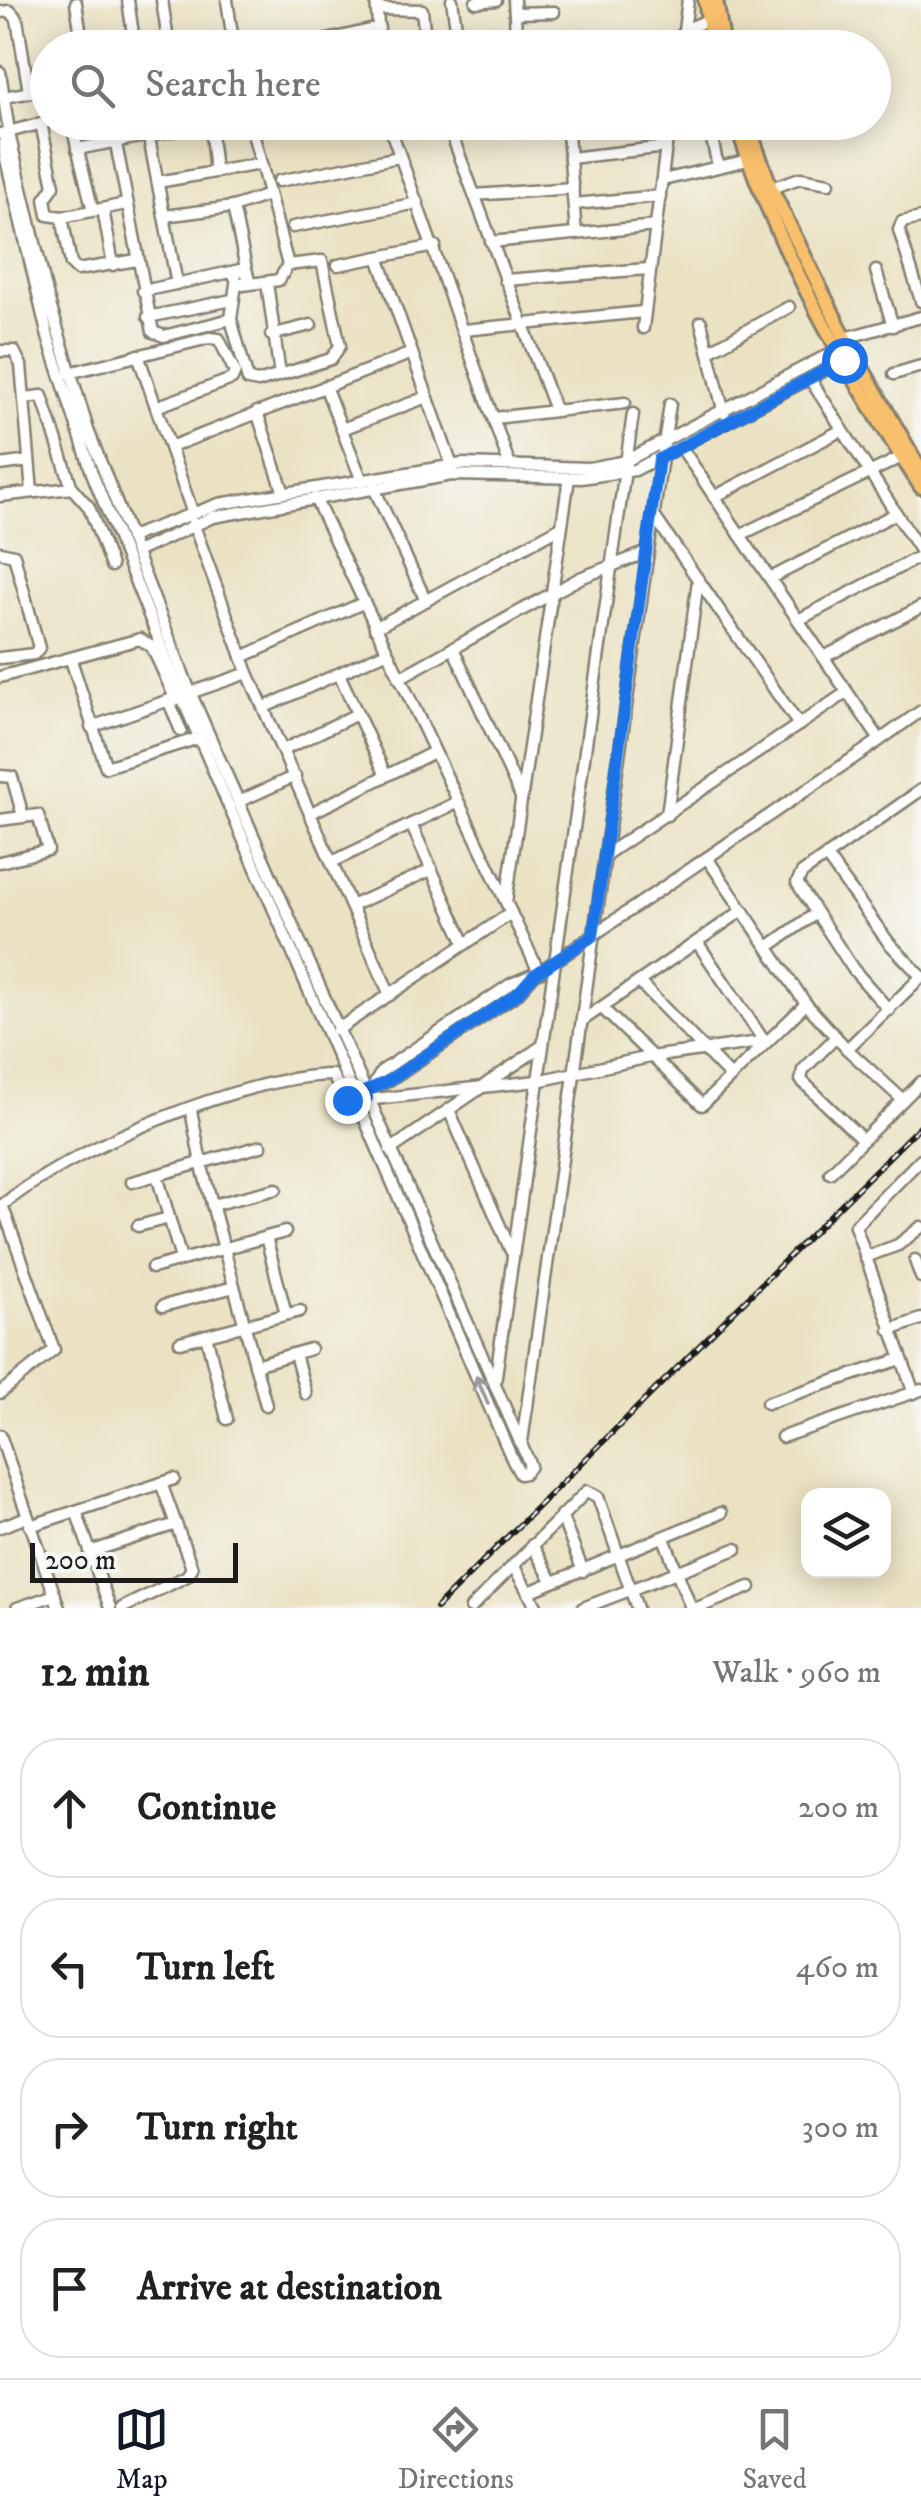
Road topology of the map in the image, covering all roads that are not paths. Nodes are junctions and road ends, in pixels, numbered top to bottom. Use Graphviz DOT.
graph roads {
  1 [pos="128,0"];
  2 [pos="162,0"];
  3 [pos="228,0"];
  4 [pos="452,0"];
  5 [pos="496,0"];
  6 [pos="514,0"];
  7 [pos="688,0"];
  8 [pos="705,0"];
  9 [pos="716,0"];
  10 [pos="76,2"];
  11 [pos="476,2"];
  12 [pos="377,4"];
  13 [pos="0,12"];
  14 [pos="554,12"];
  15 [pos="515,13"];
  16 [pos="708,20"];
  17 [pos="379,28"];
  18 [pos="80,30"];
  19 [pos="132,30"];
  20 [pos="166,30"];
  21 [pos="232,30"];
  22 [pos="370,30"];
  23 [pos="424,30"];
  24 [pos="457,30"];
  25 [pos="516,30"];
  26 [pos="684,30"];
  27 [pos="710,30"];
  28 [pos="721,30"];
  29 [pos="0,72"];
  30 [pos="29,92"];
  31 [pos="4,97"];
  32 [pos="30,126"];
  33 [pos="6,134"];
  34 [pos="47,140"];
  35 [pos="75,140"];
  36 [pos="132,140"];
  37 [pos="150,140"];
  38 [pos="212,140"];
  39 [pos="254,140"];
  40 [pos="393,140"];
  41 [pos="454,140"];
  42 [pos="568,140"];
  43 [pos="667,140"];
  44 [pos="712,140"];
  45 [pos="742,140"];
  46 [pos="754,140"];
  47 [pos="116,144"];
  48 [pos="666,147"];
  49 [pos="77,149"];
  50 [pos="398,157"];
  51 [pos="570,158"];
  52 [pos="748,160"];
  53 [pos="260,164"];
  54 [pos="718,166"];
  55 [pos="216,172"];
  56 [pos="663,180"];
  57 [pos="280,181"];
  58 [pos="158,182"];
  59 [pos="830,183"];
  60 [pos="573,188"];
  61 [pos="771,188"];
  62 [pos="268,195"];
  63 [pos="474,195"];
  64 [pos="660,196"];
  65 [pos="418,203"];
  66 [pos="126,204"];
  67 [pos="574,204"];
  68 [pos="233,207"];
  69 [pos="98,210"];
  70 [pos="164,216"];
  71 [pos="62,217"];
  72 [pos="921,218"];
  73 [pos="294,226"];
  74 [pos="656,226"];
  75 [pos="132,233"];
  76 [pos="576,234"];
  77 [pos="108,237"];
  78 [pos="491,242"];
  79 [pos="435,246"];
  80 [pos="378,257"];
  81 [pos="137,260"];
  82 [pos="113,265"];
  83 [pos="288,265"];
  84 [pos="338,265"];
  85 [pos="916,266"];
  86 [pos="648,270"];
  87 [pos="876,270"];
  88 [pos="505,280"];
  89 [pos="238,281"];
  90 [pos="267,283"];
  91 [pos="177,284"];
  92 [pos="144,290"];
  93 [pos="232,300"];
  94 [pos="921,301"];
  95 [pos="789,307"];
  96 [pos="643,312"];
  97 [pos="148,316"];
  98 [pos="921,317"];
  99 [pos="231,319"];
  100 [pos="702,322"];
  101 [pos="521,324"];
  102 [pos="311,325"];
  103 [pos="892,326"];
  104 [pos="643,328"];
  105 [pos="464,330"];
  106 [pos="271,335"];
  107 [pos="843,349"];
  108 [pos="0,351"];
  109 [pos="709,351"];
  110 [pos="412,353"];
  111 [pos="138,356"];
  112 [pos="921,366"];
  113 [pos="69,373"];
  114 [pos="894,374"];
  115 [pos="280,375"];
  116 [pos="810,379"];
  117 [pos="325,386"];
  118 [pos="427,397"];
  119 [pos="24,398"];
  120 [pos="626,403"];
  121 [pos="670,404"];
  122 [pos="156,407"];
  123 [pos="555,410"];
  124 [pos="723,410"];
  125 [pos="257,412"];
  126 [pos="633,414"];
  127 [pos="494,418"];
  128 [pos="727,424"];
  129 [pos="342,429"];
  130 [pos="842,430"];
  131 [pos="663,442"];
  132 [pos="170,447"];
  133 [pos="682,448"];
  134 [pos="911,454"];
  135 [pos="659,459"];
  136 [pos="29,462"];
  137 [pos="509,463"];
  138 [pos="0,465"];
  139 [pos="452,466"];
  140 [pos="625,467"];
  141 [pos="921,471"];
  142 [pos="868,475"];
  143 [pos="94,476"];
  144 [pos="569,478"];
  145 [pos="362,480"];
  146 [pos="71,486"];
  147 [pos="921,487"];
  148 [pos="374,488"];
  149 [pos="32,492"];
  150 [pos="284,494"];
  151 [pos="0,496"];
  152 [pos="714,497"];
  153 [pos="315,498"];
  154 [pos="895,514"];
  155 [pos="653,515"];
  156 [pos="193,517"];
  157 [pos="561,527"];
  158 [pos="740,536"];
  159 [pos="130,538"];
  160 [pos="0,552"];
  161 [pos="136,552"];
  162 [pos="648,552"];
  163 [pos="921,554"];
  164 [pos="111,566"];
  165 [pos="610,566"];
  166 [pos="771,578"];
  167 [pos="698,580"];
  168 [pos="551,593"];
  169 [pos="426,601"];
  170 [pos="364,603"];
  171 [pos="921,607"];
  172 [pos="800,618"];
  173 [pos="375,628"];
  174 [pos="158,632"];
  175 [pos="140,639"];
  176 [pos="453,648"];
  177 [pos="386,652"];
  178 [pos="242,657"];
  179 [pos="824,657"];
  180 [pos="0,658"];
  181 [pos="71,660"];
  182 [pos="248,674"];
  183 [pos="339,674"];
  184 [pos="0,677"];
  185 [pos="399,678"];
  186 [pos="846,693"];
  187 [pos="179,698"];
  188 [pos="265,707"];
  189 [pos="921,711"];
  190 [pos="357,714"];
  191 [pos="798,725"];
  192 [pos="91,727"];
  193 [pos="181,730"];
  194 [pos="199,738"];
  195 [pos="880,740"];
  196 [pos="284,750"];
  197 [pos="434,752"];
  198 [pos="0,776"];
  199 [pos="295,776"];
  200 [pos="386,776"];
  201 [pos="919,796"];
  202 [pos="521,799"];
  203 [pos="238,802"];
  204 [pos="458,802"];
  205 [pos="311,813"];
  206 [pos="666,815"];
  207 [pos="22,816"];
  208 [pos="0,820"];
  209 [pos="411,824"];
  210 [pos="605,855"];
  211 [pos="826,856"];
  212 [pos="707,858"];
  213 [pos="0,862"];
  214 [pos="332,862"];
  215 [pos="432,870"];
  216 [pos="351,906"];
  217 [pos="508,908"];
  218 [pos="743,910"];
  219 [pos="816,914"];
  220 [pos="593,936"];
  221 [pos="698,942"];
  222 [pos="465,944"];
  223 [pos="768,947"];
  224 [pos="554,962"];
  225 [pos="537,974"];
  226 [pos="921,976"];
  227 [pos="639,982"];
  228 [pos="390,995"];
  229 [pos="806,1004"];
  230 [pos="602,1008"];
  231 [pos="889,1010"];
  232 [pos="583,1020"];
  233 [pos="338,1030"];
  234 [pos="836,1037"];
  235 [pos="766,1041"];
  236 [pos="542,1046"];
  237 [pos="847,1049"];
  238 [pos="704,1050"];
  239 [pos="650,1057"];
  240 [pos="338,1072"];
  241 [pos="574,1073"];
  242 [pos="731,1078"];
  243 [pos="538,1080"];
  244 [pos="921,1082"];
  245 [pos="482,1088"];
  246 [pos="365,1094"];
  247 [pos="903,1100"];
  248 [pos="191,1110"];
  249 [pos="449,1110"];
  250 [pos="863,1140"];
  251 [pos="260,1146"];
  252 [pos="390,1150"];
  253 [pos="921,1159"];
  254 [pos="201,1163"];
  255 [pos="830,1172"];
  256 [pos="157,1175"];
  257 [pos="132,1182"];
  258 [pos="276,1188"];
  259 [pos="212,1205"];
  260 [pos="1,1206"];
  261 [pos="169,1218"];
  262 [pos="138,1226"];
  263 [pos="921,1227"];
  264 [pos="285,1232"];
  265 [pos="266,1237"];
  266 [pos="224,1249"];
  267 [pos="513,1254"];
  268 [pos="865,1257"];
  269 [pos="181,1260"];
  270 [pos="915,1260"];
  271 [pos="152,1268"];
  272 [pos="921,1277"];
  273 [pos="234,1287"];
  274 [pos="163,1306"];
  275 [pos="300,1311"];
  276 [pos="286,1314"];
  277 [pos="921,1319"];
  278 [pos="244,1325"];
  279 [pos="890,1330"];
  280 [pos="206,1336"];
  281 [pos="180,1342"];
  282 [pos="310,1349"];
  283 [pos="295,1354"];
  284 [pos="901,1359"];
  285 [pos="256,1365"];
  286 [pos="494,1383"];
  287 [pos="918,1391"];
  288 [pos="0,1393"];
  289 [pos="306,1394"];
  290 [pos="767,1402"];
  291 [pos="266,1405"];
  292 [pos="228,1419"];
  293 [pos="0,1435"];
  294 [pos="782,1437"];
  295 [pos="521,1445"];
  296 [pos="14,1476"];
  297 [pos="174,1479"];
  298 [pos="0,1481"];
  299 [pos="161,1483"];
  300 [pos="76,1511"];
  301 [pos="722,1513"];
  302 [pos="562,1515"];
  303 [pos="29,1522"];
  304 [pos="176,1524"];
  305 [pos="0,1527"];
  306 [pos="664,1538"];
  307 [pos="532,1545"];
  308 [pos="736,1550"];
  309 [pos="90,1552"];
  310 [pos="620,1556"];
  311 [pos="513,1565"];
  312 [pos="583,1570"];
  313 [pos="676,1572"];
  314 [pos="553,1582"];
  315 [pos="750,1587"];
  316 [pos="630,1590"];
  317 [pos="529,1592"];
  318 [pos="485,1593"];
  319 [pos="55,1595"];
  320 [pos="17,1608"];
  321 [pos="59,1608"];
  322 [pos="110,1608"];
  323 [pos="122,1608"];
  324 [pos="471,1608"];
  325 [pos="491,1608"];
  326 [pos="537,1608"];
  327 [pos="584,1608"];
  328 [pos="637,1608"];
  329 [pos="694,1608"];
  1 -- 19 [label="street"];
  2 -- 20 [label="street"];
  3 -- 21 [label="street"];
  4 -- 24 [label="street"];
  5 -- 11 [label="street"];
  6 -- 15 [label="street"];
  7 -- 26 [label="street"];
  8 -- 16 [label="main road"];
  9 -- 28 [label="main road"];
  10 -- 18 [label="street"];
  12 -- 17 [label="street"];
  12 -- 23 [label="street"];
  13 -- 30 [label="street"];
  14 -- 15 [label="street"];
  15 -- 25 [label="street"];
  16 -- 26 [label="street"];
  16 -- 27 [label="main road"];
  17 -- 22 [label="street"];
  29 -- 31 [label="street"];
  30 -- 31 [label="street"];
  31 -- 33 [label="street"];
  32 -- 33 [label="street"];
  33 -- 113 [label="street"];
  33 -- 143 [label="street"];
  34 -- 71 [label="street"];
  35 -- 49 [label="street"];
  36 -- 47 [label="street"];
  37 -- 58 [label="street"];
  38 -- 55 [label="street"];
  39 -- 53 [label="street"];
  40 -- 50 [label="street"];
  41 -- 63 [label="street"];
  42 -- 51 [label="street"];
  43 -- 48 [label="street"];
  44 -- 54 [label="street"];
  45 -- 52 [label="main road"];
  46 -- 61 [label="main road"];
  47 -- 49 [label="street"];
  47 -- 66 [label="street"];
  48 -- 51 [label="street"];
  48 -- 56 [label="street"];
  49 -- 69 [label="street"];
  50 -- 57 [label="street"];
  50 -- 65 [label="street"];
  51 -- 60 [label="street"];
  52 -- 54 [label="street"];
  52 -- 107 [label="main road"];
  53 -- 55 [label="street"];
  53 -- 62 [label="street"];
  54 -- 56 [label="street"];
  55 -- 58 [label="street"];
  56 -- 64 [label="street"];
  58 -- 70 [label="street"];
  59 -- 61 [label="street"];
  60 -- 63 [label="street"];
  60 -- 67 [label="street"];
  61 -- 107 [label="main road"];
  62 -- 68 [label="street"];
  62 -- 83 [label="street"];
  63 -- 78 [label="street"];
  64 -- 67 [label="street"];
  64 -- 74 [label="street"];
  65 -- 73 [label="street"];
  65 -- 79 [label="street"];
  66 -- 69 [label="street"];
  66 -- 75 [label="street"];
  67 -- 76 [label="street"];
  68 -- 70 [label="street"];
  68 -- 89 [label="street"];
  69 -- 71 [label="street"];
  69 -- 77 [label="street"];
  70 -- 91 [label="street"];
  71 -- 82 [label="street"];
  72 -- 85 [label="street"];
  74 -- 76 [label="street"];
  74 -- 86 [label="street"];
  75 -- 77 [label="street"];
  75 -- 81 [label="street"];
  76 -- 78 [label="street"];
  77 -- 82 [label="street"];
  78 -- 88 [label="street"];
  79 -- 80 [label="street"];
  79 -- 105 [label="street"];
  80 -- 84 [label="street"];
  80 -- 110 [label="street"];
  81 -- 82 [label="street"];
  81 -- 92 [label="street"];
  83 -- 90 [label="street"];
  83 -- 115 [label="street"];
  85 -- 94 [label="street"];
  86 -- 88 [label="street"];
  86 -- 96 [label="street"];
  87 -- 103 [label="street"];
  88 -- 101 [label="street"];
  89 -- 90 [label="street"];
  89 -- 91 [label="street"];
  89 -- 93 [label="street"];
  90 -- 106 [label="street"];
  91 -- 92 [label="street"];
  92 -- 97 [label="street"];
  93 -- 97 [label="street"];
  93 -- 99 [label="street"];
  95 -- 109 [label="street"];
  96 -- 101 [label="street"];
  96 -- 104 [label="street"];
  97 -- 99 [label="street"];
  98 -- 103 [label="street"];
  99 -- 115 [label="street"];
  100 -- 109 [label="street"];
  101 -- 105 [label="street"];
  101 -- 123 [label="street"];
  102 -- 106 [label="street"];
  103 -- 107 [label="street"];
  105 -- 127 [label="street"];
  106 -- 115 [label="street"];
  107 -- 116 [label="street"];
  107 -- 124 [label="street"];
  107 -- 134 [label="main road"];
  107 -- 134 [label="main road"];
  108 -- 119 [label="street"];
  109 -- 124 [label="street"];
  110 -- 117 [label="street"];
  110 -- 118 [label="street"];
  111 -- 113 [label="street"];
  111 -- 122 [label="street"];
  111 -- 122 [label="street"];
  112 -- 114 [label="street"];
  113 -- 159 [label="street"];
  116 -- 128 [label="street"];
  116 -- 130 [label="street"];
  117 -- 125 [label="street"];
  117 -- 129 [label="street"];
  118 -- 129 [label="street"];
  118 -- 139 [label="street"];
  119 -- 136 [label="street"];
  119 -- 146 [label="street"];
  120 -- 123 [label="street"];
  121 -- 131 [label="street"];
  122 -- 132 [label="street"];
  123 -- 127 [label="street"];
  124 -- 128 [label="street"];
  124 -- 131 [label="street"];
  125 -- 132 [label="street"];
  125 -- 150 [label="street"];
  126 -- 140 [label="street"];
  127 -- 137 [label="street"];
  128 -- 133 [label="street"];
  129 -- 145 [label="street"];
  130 -- 142 [label="street"];
  130 -- 152 [label="street"];
  131 -- 135 [label="street"];
  131 -- 140 [label="street"];
  132 -- 156 [label="street"];
  133 -- 135 [label="street"];
  133 -- 152 [label="street"];
  134 -- 141 [label="main road"];
  134 -- 142 [label="street"];
  134 -- 147 [label="main road"];
  135 -- 140 [label="street"];
  135 -- 155 [label="street"];
  136 -- 138 [label="street"];
  136 -- 149 [label="street"];
  137 -- 139 [label="street"];
  137 -- 140 [label="street"];
  139 -- 145 [label="street"];
  140 -- 144 [label="street"];
  140 -- 165 [label="street"];
  142 -- 154 [label="street"];
  142 -- 158 [label="street"];
  143 -- 146 [label="street"];
  143 -- 174 [label="street"];
  144 -- 148 [label="street"];
  144 -- 157 [label="street"];
  145 -- 150 [label="street"];
  146 -- 149 [label="street"];
  146 -- 164 [label="street"];
  148 -- 153 [label="street"];
  148 -- 169 [label="street"];
  149 -- 151 [label="street"];
  150 -- 156 [label="street"];
  152 -- 158 [label="street"];
  153 -- 156 [label="street"];
  153 -- 170 [label="street"];
  154 -- 163 [label="street"];
  154 -- 166 [label="street"];
  155 -- 162 [label="street"];
  155 -- 167 [label="street"];
  156 -- 159 [label="street"];
  156 -- 161 [label="street"];
  156 -- 178 [label="street"];
  157 -- 168 [label="street"];
  157 -- 169 [label="street"];
  158 -- 166 [label="street"];
  159 -- 161 [label="street"];
  160 -- 180 [label="street"];
  161 -- 187 [label="street"];
  162 -- 165 [label="street"];
  162 -- 210 [label="street"];
  163 -- 172 [label="street"];
  165 -- 168 [label="street"];
  165 -- 224 [label="street"];
  166 -- 172 [label="street"];
  167 -- 191 [label="street"];
  167 -- 206 [label="street"];
  168 -- 176 [label="street"];
  168 -- 202 [label="street"];
  169 -- 173 [label="street"];
  170 -- 173 [label="street"];
  170 -- 178 [label="street"];
  171 -- 179 [label="street"];
  172 -- 179 [label="street"];
  173 -- 177 [label="street"];
  174 -- 175 [label="street"];
  174 -- 187 [label="street"];
  175 -- 181 [label="street"];
  175 -- 187 [label="street"];
  176 -- 185 [label="street"];
  176 -- 202 [label="street"];
  177 -- 183 [label="street"];
  177 -- 185 [label="street"];
  178 -- 182 [label="street"];
  179 -- 186 [label="street"];
  181 -- 184 [label="street"];
  181 -- 192 [label="street"];
  182 -- 187 [label="street"];
  182 -- 188 [label="street"];
  183 -- 188 [label="street"];
  183 -- 190 [label="street"];
  185 -- 197 [label="street"];
  186 -- 191 [label="street"];
  186 -- 195 [label="street"];
  187 -- 192 [label="street"];
  187 -- 193 [label="street"];
  187 -- 194 [label="street"];
  187 -- 203 [label="street"];
  188 -- 196 [label="street"];
  189 -- 195 [label="street"];
  190 -- 196 [label="street"];
  190 -- 200 [label="street"];
  191 -- 206 [label="street"];
  192 -- 194 [label="street"];
  194 -- 240 [label="street"];
  195 -- 212 [label="street"];
  196 -- 199 [label="street"];
  197 -- 200 [label="street"];
  197 -- 204 [label="street"];
  198 -- 207 [label="street"];
  199 -- 203 [label="street"];
  199 -- 205 [label="street"];
  200 -- 205 [label="street"];
  201 -- 211 [label="street"];
  202 -- 217 [label="street"];
  203 -- 233 [label="street"];
  204 -- 209 [label="street"];
  204 -- 217 [label="street"];
  205 -- 214 [label="street"];
  206 -- 210 [label="street"];
  207 -- 208 [label="street"];
  207 -- 213 [label="street"];
  209 -- 214 [label="street"];
  209 -- 215 [label="street"];
  210 -- 220 [label="street"];
  211 -- 219 [label="street"];
  211 -- 226 [label="street"];
  212 -- 218 [label="street"];
  212 -- 220 [label="street"];
  214 -- 216 [label="street"];
  215 -- 216 [label="street"];
  215 -- 222 [label="street"];
  216 -- 228 [label="street"];
  217 -- 222 [label="street"];
  217 -- 225 [label="street"];
  218 -- 221 [label="street"];
  218 -- 223 [label="street"];
  219 -- 223 [label="street"];
  219 -- 231 [label="street"];
  220 -- 224 [label="street"];
  220 -- 232 [label="street"];
  221 -- 227 [label="street"];
  221 -- 235 [label="street"];
  222 -- 228 [label="street"];
  223 -- 229 [label="street"];
  224 -- 225 [label="street"];
  224 -- 236 [label="street"];
  225 -- 246 [label="street"];
  226 -- 231 [label="street"];
  227 -- 230 [label="street"];
  227 -- 238 [label="street"];
  228 -- 233 [label="street"];
  229 -- 234 [label="street"];
  229 -- 235 [label="street"];
  230 -- 232 [label="street"];
  230 -- 239 [label="street"];
  231 -- 237 [label="street"];
  232 -- 241 [label="street"];
  233 -- 246 [label="street"];
  234 -- 237 [label="street"];
  234 -- 250 [label="street"];
  235 -- 238 [label="street"];
  235 -- 242 [label="street"];
  236 -- 243 [label="street"];
  236 -- 245 [label="street"];
  237 -- 247 [label="street"];
  238 -- 239 [label="street"];
  238 -- 242 [label="street"];
  239 -- 241 [label="street"];
  239 -- 242 [label="street"];
  240 -- 246 [label="street"];
  240 -- 248 [label="street"];
  241 -- 243 [label="street"];
  241 -- 295 [label="street"];
  243 -- 245 [label="street"];
  243 -- 267 [label="street"];
  244 -- 247 [label="street"];
  245 -- 246 [label="street"];
  245 -- 249 [label="street"];
  246 -- 252 [label="street"];
  295 -- 246 [label="street, one-way"];
  247 -- 250 [label="street"];
  248 -- 254 [label="street"];
  248 -- 260 [label="street"];
  249 -- 252 [label="street"];
  249 -- 267 [label="street"];
  250 -- 255 [label="street"];
  251 -- 254 [label="street"];
  252 -- 286 [label="street"];
  253 -- 268 [label="street"];
  254 -- 256 [label="street"];
  254 -- 259 [label="street"];
  256 -- 257 [label="street"];
  256 -- 261 [label="street"];
  258 -- 259 [label="street"];
  259 -- 266 [label="street"];
  260 -- 288 [label="street"];
  261 -- 262 [label="street"];
  261 -- 269 [label="street"];
  263 -- 268 [label="street"];
  264 -- 265 [label="street"];
  265 -- 266 [label="street"];
  265 -- 276 [label="street"];
  266 -- 269 [label="street"];
  266 -- 273 [label="street"];
  267 -- 286 [label="street"];
  268 -- 279 [label="street"];
  269 -- 271 [label="street"];
  270 -- 272 [label="street"];
  273 -- 274 [label="street"];
  273 -- 278 [label="street"];
  275 -- 276 [label="street"];
  276 -- 278 [label="street"];
  277 -- 279 [label="street"];
  278 -- 280 [label="street"];
  278 -- 285 [label="street"];
  279 -- 284 [label="street"];
  280 -- 281 [label="street"];
  280 -- 292 [label="street"];
  282 -- 283 [label="street"];
  283 -- 285 [label="street"];
  283 -- 289 [label="street"];
  284 -- 287 [label="street"];
  284 -- 290 [label="street"];
  285 -- 291 [label="street"];
  286 -- 295 [label="street"];
  287 -- 294 [label="street"];
  293 -- 296 [label="street"];
  296 -- 298 [label="street"];
  296 -- 303 [label="street"];
  297 -- 299 [label="street"];
  299 -- 300 [label="street"];
  299 -- 304 [label="street"];
  300 -- 303 [label="street"];
  300 -- 309 [label="street"];
  301 -- 306 [label="street"];
  302 -- 307 [label="street"];
  302 -- 310 [label="street"];
  302 -- 312 [label="street"];
  303 -- 305 [label="street"];
  303 -- 319 [label="street"];
  304 -- 309 [label="street"];
  304 -- 323 [label="street"];
  306 -- 310 [label="street"];
  306 -- 313 [label="street"];
  307 -- 311 [label="street"];
  307 -- 314 [label="street"];
  308 -- 313 [label="street"];
  309 -- 322 [label="street"];
  310 -- 312 [label="street"];
  310 -- 316 [label="street"];
  311 -- 317 [label="street"];
  311 -- 318 [label="street"];
  312 -- 314 [label="street"];
  313 -- 316 [label="street"];
  313 -- 329 [label="street"];
  314 -- 317 [label="street"];
  315 -- 329 [label="street"];
  316 -- 327 [label="street"];
  316 -- 328 [label="street"];
  317 -- 326 [label="street"];
  318 -- 324 [label="street"];
  318 -- 325 [label="street"];
  319 -- 320 [label="street"];
  319 -- 321 [label="street"];
}
